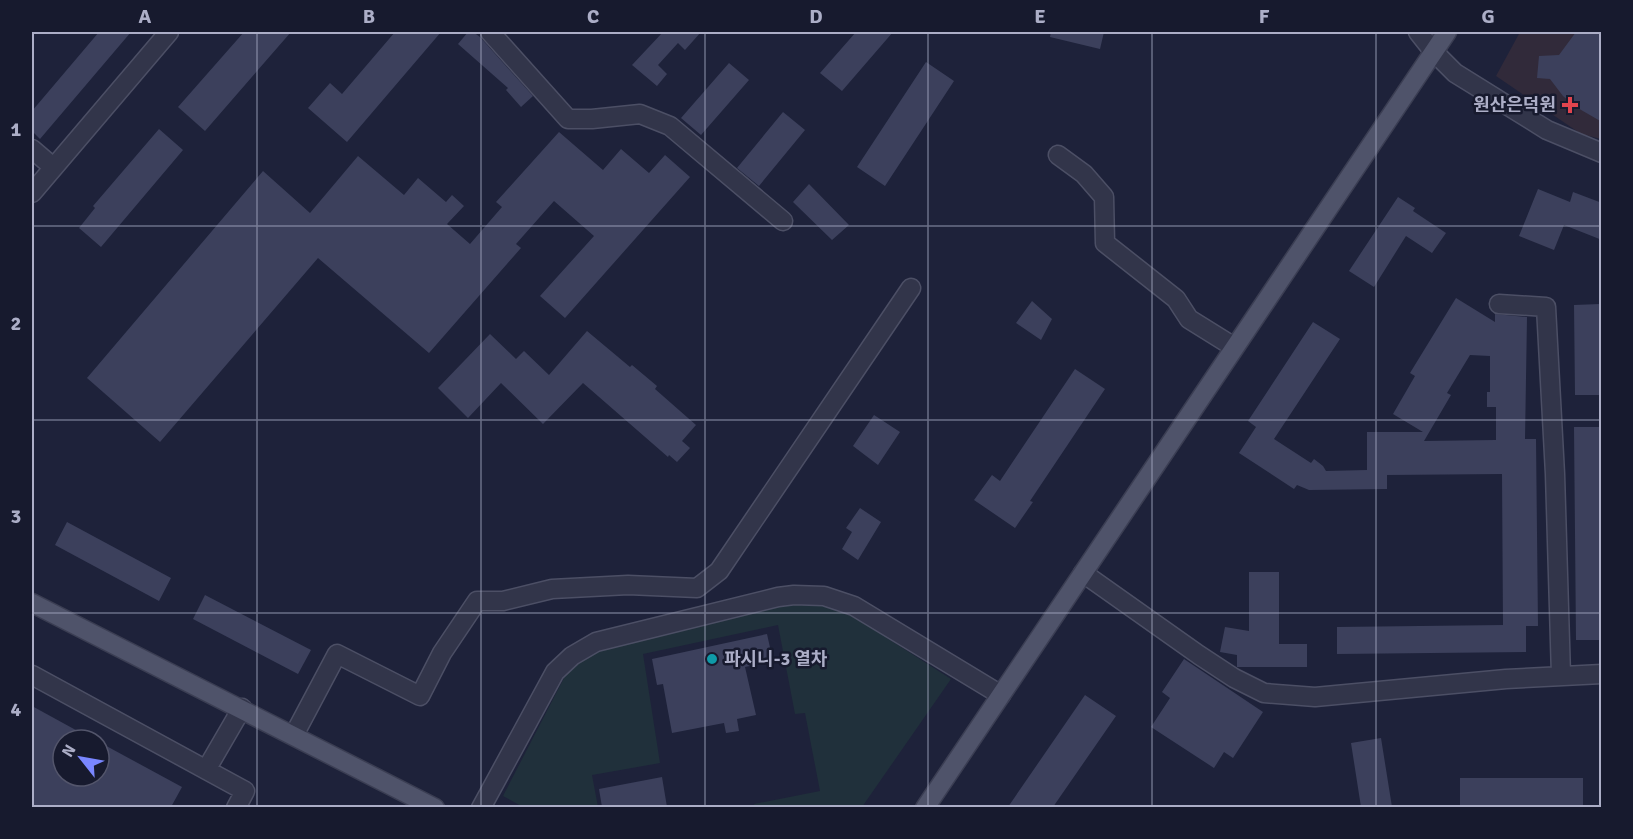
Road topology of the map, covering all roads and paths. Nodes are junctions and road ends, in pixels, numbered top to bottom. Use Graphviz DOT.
graph roads {
  1 [pos="169,32"];
  2 [pos="490,32"];
  3 [pos="1418,32"];
  4 [pos="1447,32"];
  5 [pos="1433,51"];
  6 [pos="32,149"];
  7 [pos="1602,153"];
  8 [pos="1058,155"];
  9 [pos="53,167"];
  10 [pos="32,193"];
  11 [pos="783,221"];
  12 [pos="911,288"];
  13 [pos="1499,304"];
  14 [pos="1234,347"];
  15 [pos="1083,573"];
  16 [pos="32,603"];
  17 [pos="1602,674"];
  18 [pos="32,675"];
  19 [pos="1561,676"];
  20 [pos="1001,695"];
  21 [pos="242,708"];
  22 [pos="294,735"];
  23 [pos="206,770"];
  24 [pos="236,807"];
  25 [pos="435,807"];
  26 [pos="481,807"];
  27 [pos="925,807"];
  1 -- 9 [label="street"];
  2 -- 11 [label="street"];
  3 -- 5 [label="street"];
  4 -- 5 [label="main road"];
  5 -- 7 [label="street"];
  5 -- 14 [label="main road"];
  6 -- 9 [label="street"];
  8 -- 14 [label="street"];
  9 -- 10 [label="street"];
  12 -- 22 [label="street"];
  13 -- 19 [label="street"];
  14 -- 15 [label="main road"];
  15 -- 19 [label="street"];
  15 -- 20 [label="main road"];
  16 -- 21 [label="main road"];
  17 -- 19 [label="street"];
  18 -- 23 [label="street"];
  20 -- 26 [label="street"];
  20 -- 27 [label="main road"];
  21 -- 22 [label="main road"];
  21 -- 23 [label="street"];
  22 -- 25 [label="main road"];
  23 -- 24 [label="street"];
}
